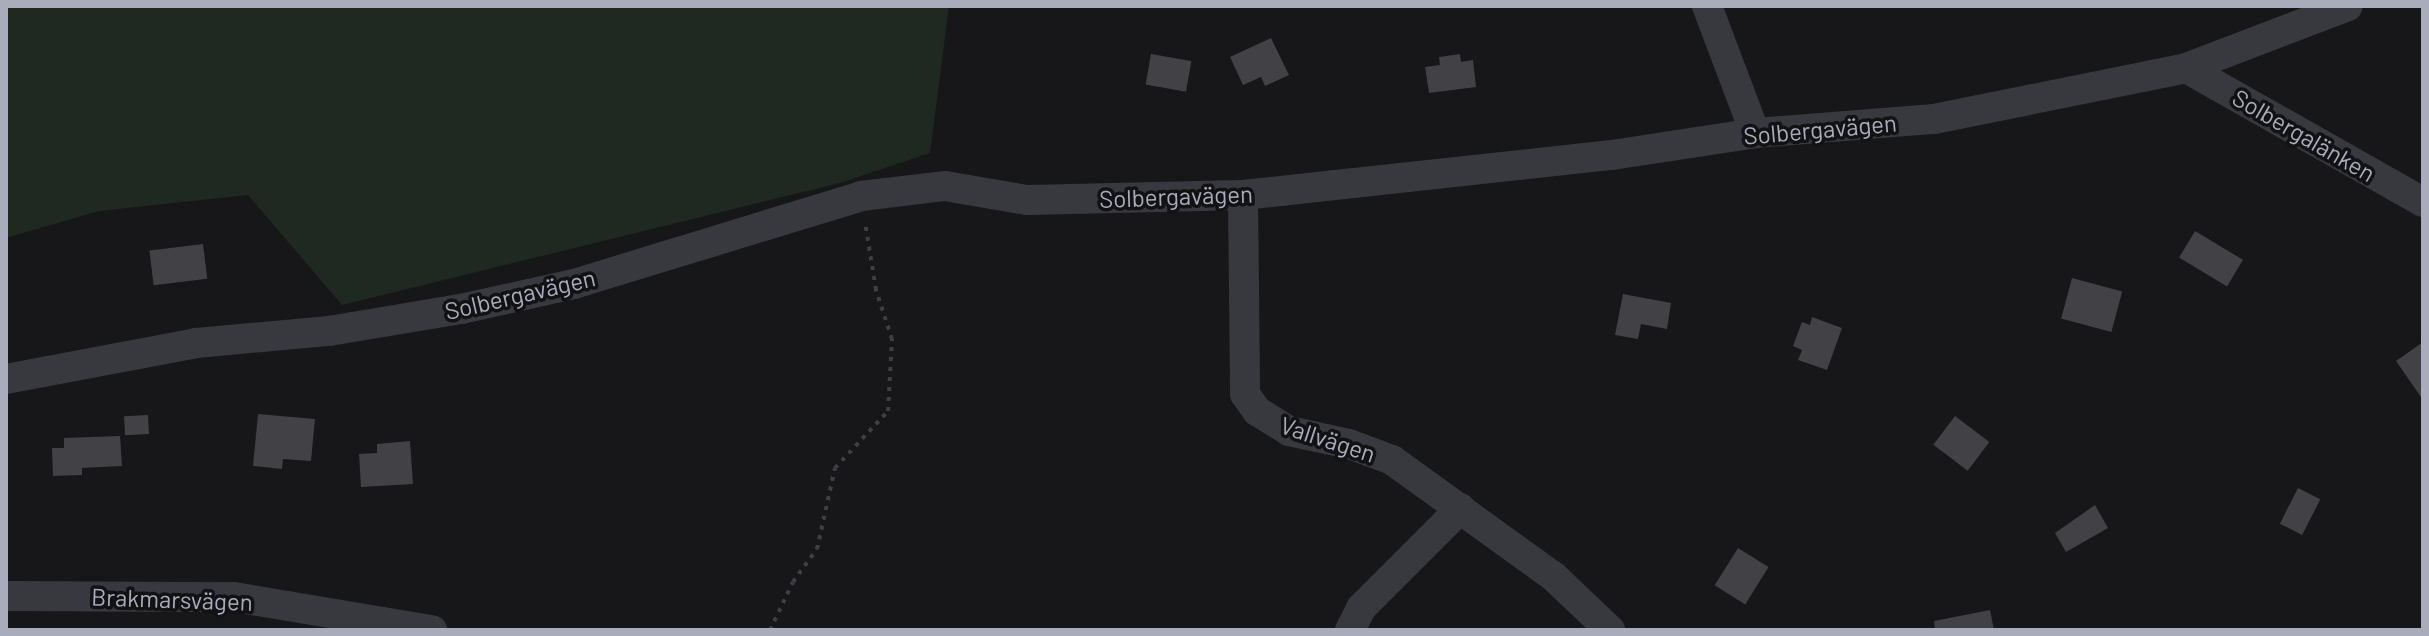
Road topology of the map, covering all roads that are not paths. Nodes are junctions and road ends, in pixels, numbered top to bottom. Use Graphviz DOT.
graph roads {
  1 [pos="1707,6"];
  2 [pos="2348,6"];
  3 [pos="2186,68"];
  4 [pos="1755,133"];
  5 [pos="1243,195"];
  6 [pos="2423,202"];
  7 [pos="6,379"];
  8 [pos="1461,508"];
  9 [pos="6,596"];
  10 [pos="432,630"];
  11 [pos="1350,630"];
  12 [pos="1610,630"];
  1 -- 4 [label="street"];
  2 -- 3 [label="street, Solbergavägen"];
  3 -- 4 [label="street, Solbergavägen"];
  3 -- 6 [label="street, Solbergalänken"];
  4 -- 5 [label="street, Solbergavägen"];
  5 -- 7 [label="street, Solbergavägen"];
  5 -- 8 [label="street, Vallvägen"];
  8 -- 11 [label="street"];
  8 -- 12 [label="street, Vallvägen"];
  9 -- 10 [label="street, Brakmarsvägen"];
}
